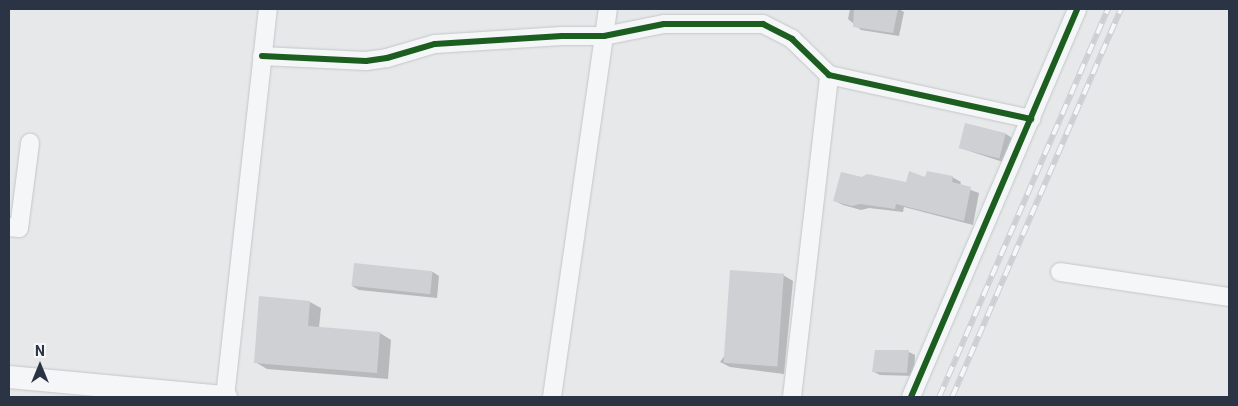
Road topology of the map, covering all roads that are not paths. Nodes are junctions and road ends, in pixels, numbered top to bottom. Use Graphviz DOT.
graph roads {
  1 [pos="268,9"];
  2 [pos="608,9"];
  3 [pos="1077,9"];
  4 [pos="739,16"];
  5 [pos="604,36"];
  6 [pos="262,56"];
  7 [pos="829,75"];
  8 [pos="1030,119"];
  9 [pos="30,143"];
  10 [pos="9,227"];
  11 [pos="1060,272"];
  12 [pos="1229,297"];
  13 [pos="9,377"];
  14 [pos="225,397"];
  15 [pos="552,397"];
  16 [pos="792,397"];
  17 [pos="911,397"];
  1 -- 6 [label="street"];
  2 -- 5 [label="street"];
  3 -- 8 [label="street"];
  4 -- 5 [label="street"];
  4 -- 7 [label="street"];
  5 -- 6 [label="street"];
  5 -- 15 [label="street"];
  6 -- 14 [label="street"];
  7 -- 8 [label="street"];
  7 -- 16 [label="street"];
  8 -- 17 [label="street"];
  9 -- 10 [label="street"];
  11 -- 12 [label="street"];
  13 -- 14 [label="street"];
}
